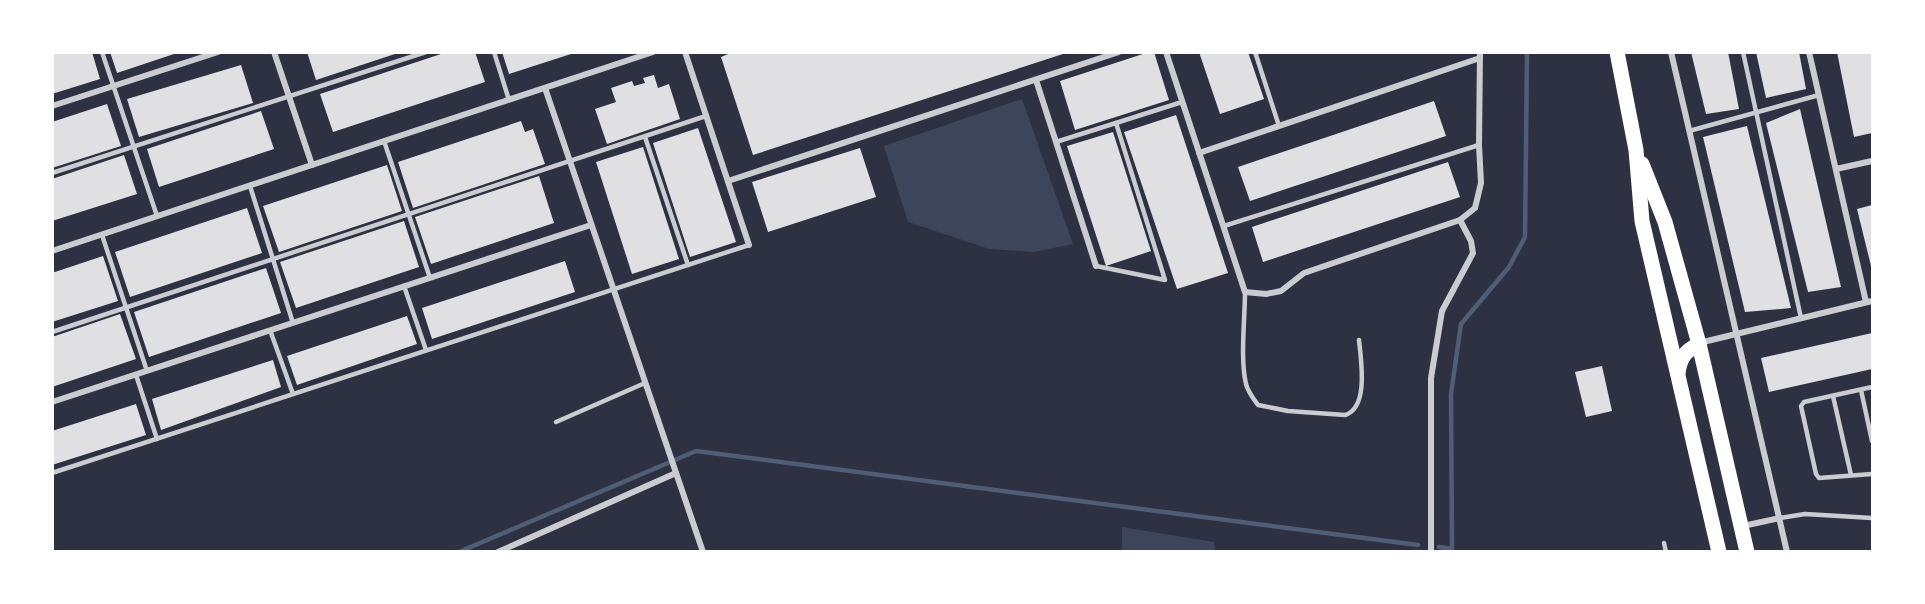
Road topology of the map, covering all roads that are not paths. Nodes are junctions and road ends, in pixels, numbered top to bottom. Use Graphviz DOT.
graph roads {
  1 [pos="102,52"];
  2 [pos="218,52"];
  3 [pos="274,52"];
  4 [pos="426,52"];
  5 [pos="494,52"];
  6 [pos="653,52"];
  7 [pos="686,52"];
  8 [pos="1119,52"];
  9 [pos="1166,52"];
  10 [pos="1255,52"];
  11 [pos="1617,52"];
  12 [pos="1671,52"];
  13 [pos="1743,52"];
  14 [pos="1809,52"];
  15 [pos="1480,55"];
  16 [pos="1036,80"];
  17 [pos="113,86"];
  18 [pos="545,88"];
  19 [pos="1819,95"];
  20 [pos="290,97"];
  21 [pos="509,100"];
  22 [pos="1182,102"];
  23 [pos="52,106"];
  24 [pos="1756,112"];
  25 [pos="706,116"];
  26 [pos="1116,123"];
  27 [pos="1279,126"];
  28 [pos="1689,131"];
  29 [pos="645,137"];
  30 [pos="384,141"];
  31 [pos="1056,142"];
  32 [pos="1479,145"];
  33 [pos="134,147"];
  34 [pos="1636,150"];
  35 [pos="1199,153"];
  36 [pos="1872,160"];
  37 [pos="570,162"];
  38 [pos="312,165"];
  39 [pos="1836,169"];
  40 [pos="52,173"];
  41 [pos="728,181"];
  42 [pos="250,186"];
  43 [pos="409,215"];
  44 [pos="157,216"];
  45 [pos="1460,220"];
  46 [pos="591,225"];
  47 [pos="1224,226"];
  48 [pos="102,235"];
  49 [pos="749,245"];
  50 [pos="52,251"];
  51 [pos="273,260"];
  52 [pos="688,265"];
  53 [pos="1096,266"];
  54 [pos="430,278"];
  55 [pos="404,286"];
  56 [pos="613,290"];
  57 [pos="1245,292"];
  58 [pos="1869,302"];
  59 [pos="126,308"];
  60 [pos="1801,318"];
  61 [pos="293,323"];
  62 [pos="270,330"];
  63 [pos="52,332"];
  64 [pos="1738,334"];
  65 [pos="1359,340"];
  66 [pos="1699,344"];
  67 [pos="426,350"];
  68 [pos="147,371"];
  69 [pos="1678,374"];
  70 [pos="135,375"];
  71 [pos="645,383"];
  72 [pos="1872,387"];
  73 [pos="1861,390"];
  74 [pos="293,394"];
  75 [pos="1833,396"];
  76 [pos="52,402"];
  77 [pos="556,422"];
  78 [pos="157,439"];
  79 [pos="1872,441"];
  80 [pos="675,471"];
  81 [pos="52,473"];
  82 [pos="1872,474"];
  83 [pos="1851,475"];
  84 [pos="1780,518"];
  85 [pos="1872,518"];
  86 [pos="1742,526"];
  87 [pos="1664,543"];
  88 [pos="498,552"];
  89 [pos="703,552"];
  90 [pos="1431,552"];
  91 [pos="1666,552"];
  92 [pos="1719,552"];
  93 [pos="1747,552"];
  94 [pos="1787,552"];
  1 -- 17 [label="lane"];
  2 -- 17 [label="street"];
  3 -- 20 [label="street"];
  4 -- 20 [label="lane"];
  5 -- 21 [label="lane"];
  6 -- 18 [label="street"];
  7 -- 25 [label="street"];
  8 -- 16 [label="street"];
  9 -- 22 [label="street"];
  10 -- 27 [label="lane"];
  11 -- 34 [label="highway"];
  12 -- 28 [label="street"];
  13 -- 24 [label="lane"];
  14 -- 19 [label="street"];
  15 -- 27 [label="street"];
  15 -- 32 [label="street"];
  16 -- 31 [label="street"];
  16 -- 41 [label="street"];
  17 -- 23 [label="street"];
  17 -- 33 [label="lane"];
  18 -- 21 [label="street"];
  18 -- 37 [label="street"];
  19 -- 24 [label="lane"];
  19 -- 39 [label="street"];
  20 -- 33 [label="lane"];
  20 -- 38 [label="street"];
  21 -- 30 [label="street"];
  22 -- 26 [label="lane"];
  22 -- 35 [label="street"];
  24 -- 28 [label="lane"];
  24 -- 60 [label="lane"];
  25 -- 29 [label="lane"];
  25 -- 41 [label="street"];
  26 -- 31 [label="lane"];
  26 -- 53 [label="lane"];
  27 -- 35 [label="street"];
  28 -- 64 [label="street"];
  29 -- 37 [label="lane"];
  29 -- 52 [label="lane"];
  30 -- 38 [label="street"];
  30 -- 43 [label="lane"];
  31 -- 53 [label="street"];
  32 -- 45 [label="street"];
  32 -- 47 [label="lane"];
  33 -- 40 [label="lane"];
  33 -- 44 [label="lane"];
  34 -- 66 [label="highway"];
  34 -- 69 [label="highway"];
  35 -- 47 [label="street"];
  36 -- 39 [label="street"];
  37 -- 43 [label="lane"];
  37 -- 46 [label="street"];
  38 -- 42 [label="street"];
  39 -- 58 [label="street"];
  41 -- 49 [label="street"];
  42 -- 44 [label="street"];
  42 -- 51 [label="lane"];
  43 -- 51 [label="lane"];
  43 -- 54 [label="lane"];
  44 -- 48 [label="street"];
  45 -- 57 [label="street"];
  45 -- 90 [label="street"];
  46 -- 54 [label="street"];
  46 -- 56 [label="street"];
  47 -- 57 [label="street"];
  48 -- 50 [label="street"];
  48 -- 59 [label="lane"];
  49 -- 52 [label="lane"];
  51 -- 59 [label="lane"];
  51 -- 61 [label="lane"];
  52 -- 56 [label="lane"];
  54 -- 55 [label="street"];
  55 -- 61 [label="street"];
  55 -- 67 [label="lane"];
  56 -- 67 [label="lane"];
  56 -- 71 [label="street"];
  57 -- 65 [label="lane"];
  58 -- 60 [label="street"];
  59 -- 63 [label="lane"];
  59 -- 68 [label="lane"];
  60 -- 64 [label="street"];
  61 -- 62 [label="street"];
  62 -- 68 [label="street"];
  62 -- 74 [label="lane"];
  64 -- 66 [label="street"];
  64 -- 84 [label="street"];
  66 -- 69 [label="highway"];
  66 -- 86 [label="highway"];
  67 -- 74 [label="lane"];
  68 -- 70 [label="street"];
  69 -- 92 [label="highway"];
  70 -- 76 [label="street"];
  70 -- 78 [label="lane"];
  71 -- 77 [label="lane"];
  71 -- 80 [label="street"];
  72 -- 73 [label="lane"];
  73 -- 75 [label="lane"];
  73 -- 79 [label="lane"];
  74 -- 78 [label="lane"];
  75 -- 83 [label="lane"];
  75 -- 83 [label="lane"];
  78 -- 81 [label="lane"];
  80 -- 88 [label="street"];
  80 -- 89 [label="street"];
  82 -- 83 [label="lane"];
  84 -- 85 [label="lane"];
  84 -- 86 [label="street"];
  84 -- 94 [label="street"];
  86 -- 93 [label="highway"];
  87 -- 91 [label="lane"];
}
